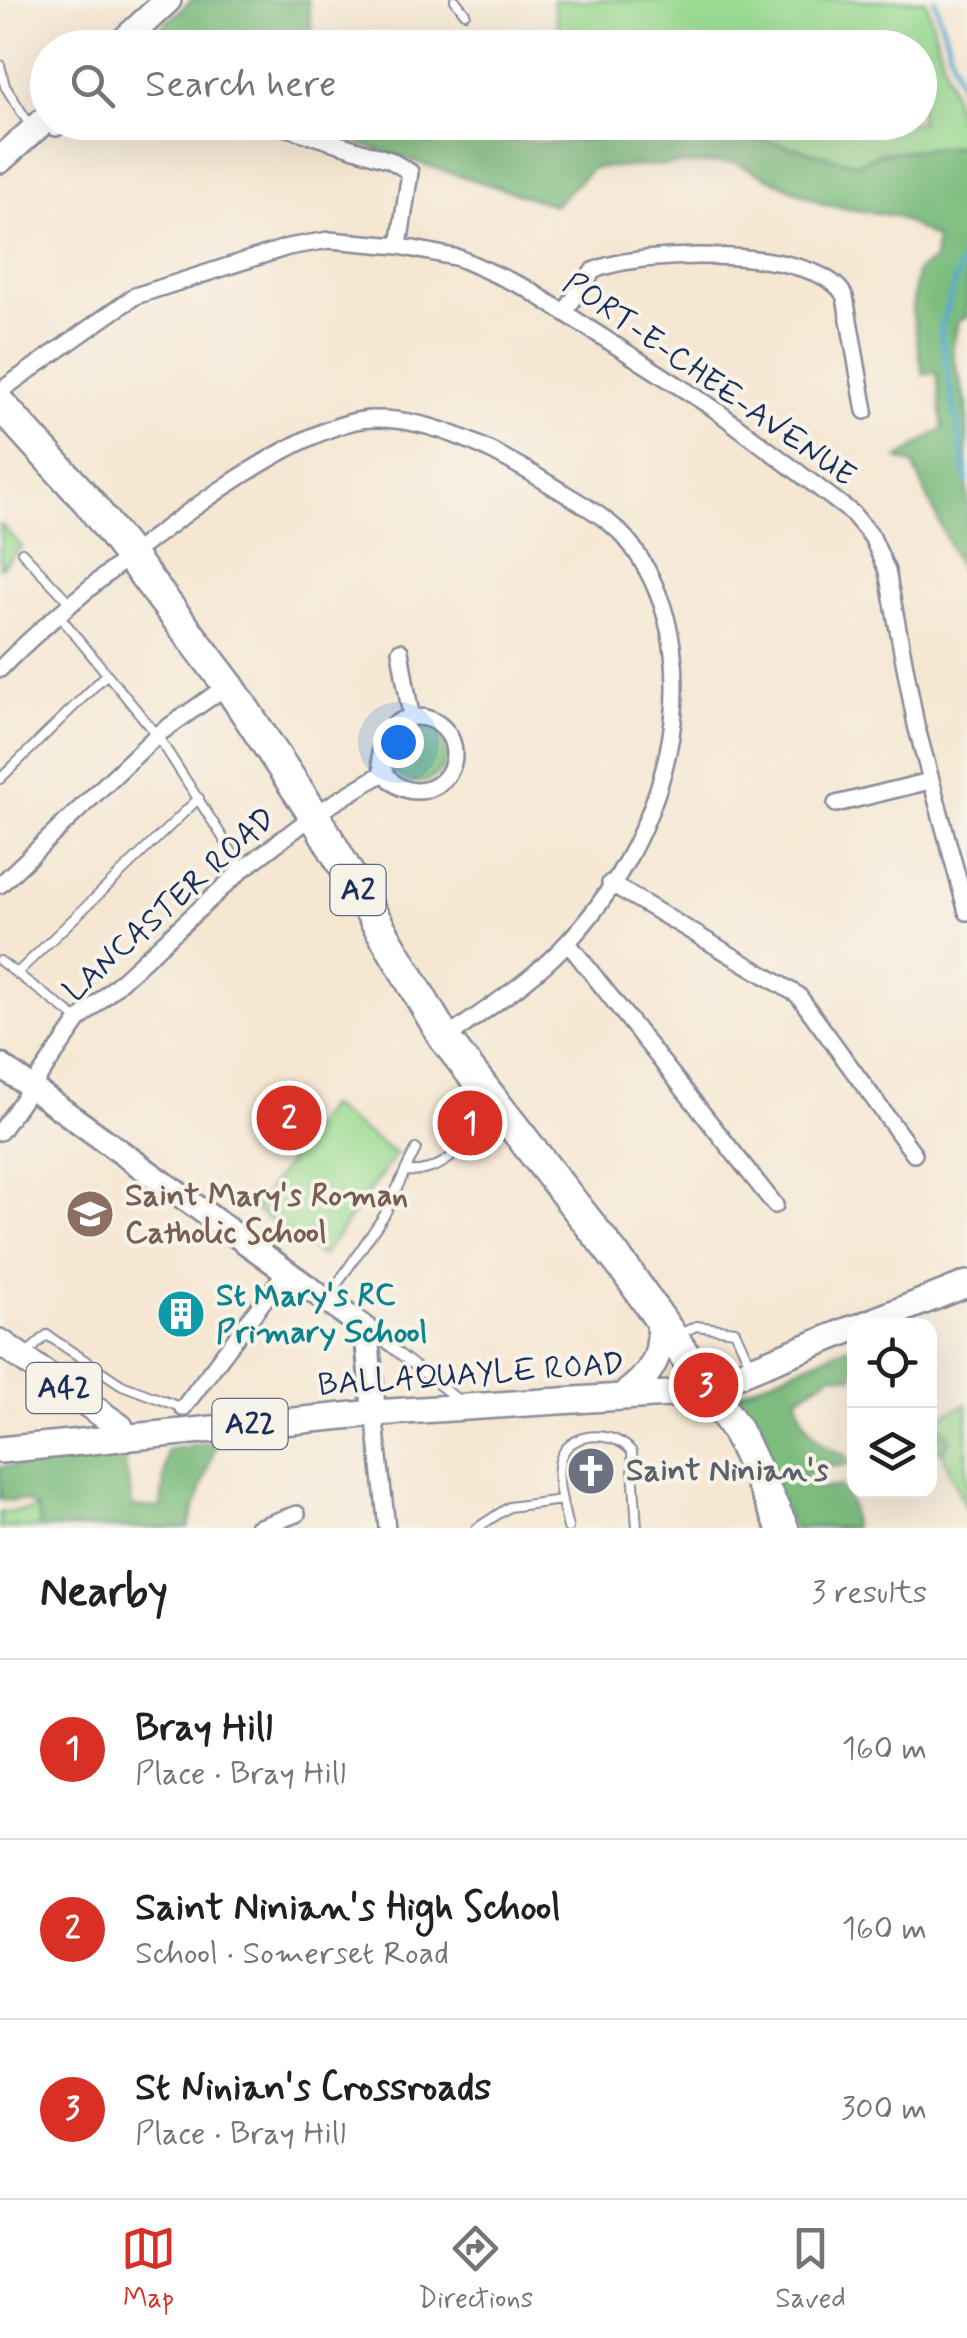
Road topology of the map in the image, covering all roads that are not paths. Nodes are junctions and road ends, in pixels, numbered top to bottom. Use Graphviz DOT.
graph roads {
  1 [pos="168,0"];
  2 [pos="455,0"];
  3 [pos="465,13"];
  4 [pos="136,30"];
  5 [pos="0,65"];
  6 [pos="30,108"];
  7 [pos="30,137"];
  8 [pos="326,140"];
  9 [pos="0,160"];
  10 [pos="398,246"];
  11 [pos="566,310"];
  12 [pos="0,391"];
  13 [pos="0,404"];
  14 [pos="865,411"];
  15 [pos="22,552"];
  16 [pos="133,557"];
  17 [pos="64,608"];
  18 [pos="400,650"];
  19 [pos="0,670"];
  20 [pos="106,675"];
  21 [pos="228,685"];
  22 [pos="412,716"];
  23 [pos="157,736"];
  24 [pos="385,772"];
  25 [pos="0,779"];
  26 [pos="930,781"];
  27 [pos="198,798"];
  28 [pos="836,804"];
  29 [pos="314,816"];
  30 [pos="243,869"];
  31 [pos="610,883"];
  32 [pos="0,885"];
  33 [pos="967,912"];
  34 [pos="568,942"];
  35 [pos="0,961"];
  36 [pos="17,973"];
  37 [pos="78,1020"];
  38 [pos="446,1038"];
  39 [pos="0,1065"];
  40 [pos="31,1088"];
  41 [pos="496,1108"];
  42 [pos="0,1132"];
  43 [pos="416,1150"];
  44 [pos="914,1154"];
  45 [pos="405,1171"];
  46 [pos="775,1205"];
  47 [pos="286,1271"];
  48 [pos="967,1284"];
  49 [pos="326,1299"];
  50 [pos="886,1318"];
  51 [pos="666,1326"];
  52 [pos="366,1329"];
  53 [pos="847,1331"];
  54 [pos="0,1342"];
  55 [pos="23,1358"];
  56 [pos="752,1369"];
  57 [pos="706,1384"];
  58 [pos="621,1397"];
  59 [pos="466,1407"];
  60 [pos="183,1408"];
  61 [pos="374,1414"];
  62 [pos="126,1436"];
  63 [pos="0,1450"];
  64 [pos="562,1500"];
  65 [pos="297,1514"];
  66 [pos="257,1528"];
  67 [pos="387,1528"];
  68 [pos="476,1528"];
  69 [pos="568,1528"];
  70 [pos="638,1528"];
  71 [pos="783,1528"];
  1 -- 4 [label="main road"];
  2 -- 3 [label="lane"];
  5 -- 6 [label="lane"];
  7 -- 9 [label="main road"];
  8 -- 10 [label="street"];
  10 -- 11 [label="street, PORT-E-CHEE-AVENUE"];
  10 -- 12 [label="street, PORT-E-CHEE-AVENUE"];
  11 -- 14 [label="street"];
  11 -- 26 [label="street, PORT-E-CHEE-AVENUE"];
  13 -- 16 [label="highway, A2"];
  15 -- 17 [label="lane"];
  16 -- 17 [label="street"];
  16 -- 21 [label="highway, A2"];
  16 -- 31 [label="street"];
  17 -- 19 [label="street"];
  17 -- 20 [label="lane"];
  18 -- 22 [label="street"];
  20 -- 23 [label="lane"];
  20 -- 25 [label="lane"];
  21 -- 23 [label="street"];
  21 -- 29 [label="highway, A2"];
  22 -- 24 [label="street"];
  22 -- 24 [label="street"];
  23 -- 27 [label="lane"];
  23 -- 32 [label="street"];
  24 -- 29 [label="street, LANCASTER ROAD"];
  26 -- 28 [label="street"];
  26 -- 33 [label="street, PORT-E-CHEE-AVENUE"];
  27 -- 30 [label="lane"];
  27 -- 36 [label="lane"];
  29 -- 30 [label="street, LANCASTER ROAD"];
  29 -- 38 [label="highway, A2"];
  30 -- 37 [label="street, LANCASTER ROAD"];
  31 -- 34 [label="street"];
  31 -- 44 [label="street"];
  34 -- 38 [label="street"];
  34 -- 46 [label="street"];
  35 -- 36 [label="lane"];
  36 -- 37 [label="lane"];
  37 -- 40 [label="street, LANCASTER ROAD"];
  38 -- 41 [label="highway, A2"];
  39 -- 40 [label="main road"];
  40 -- 42 [label="street, LANCASTER ROAD"];
  40 -- 47 [label="main road"];
  41 -- 45 [label="lane"];
  41 -- 51 [label="highway, A2"];
  43 -- 45 [label="lane"];
  45 -- 49 [label="lane"];
  47 -- 49 [label="main road"];
  47 -- 60 [label="street"];
  48 -- 50 [label="main road"];
  49 -- 52 [label="main road"];
  51 -- 56 [label="lane"];
  51 -- 57 [label="highway, A2"];
  51 -- 58 [label="main road"];
  52 -- 59 [label="lane"];
  52 -- 61 [label="main road"];
  53 -- 56 [label="main road, A22"];
  54 -- 55 [label="main road, A42"];
  55 -- 60 [label="lane"];
  55 -- 62 [label="main road, A42"];
  56 -- 57 [label="main road, A22"];
  57 -- 58 [label="main road, BALLAQUAYLE ROAD / A22"];
  57 -- 71 [label="highway, A2"];
  58 -- 59 [label="main road, BALLAQUAYLE ROAD / A22"];
  59 -- 61 [label="main road, BALLAQUAYLE ROAD / A22"];
  61 -- 62 [label="main road, BALLAQUAYLE ROAD / A22"];
  61 -- 67 [label="street"];
  62 -- 63 [label="main road, BALLAQUAYLE ROAD / A22"];
  64 -- 68 [label="lane"];
  64 -- 69 [label="lane"];
  64 -- 70 [label="lane"];
  65 -- 66 [label="street"];
}
